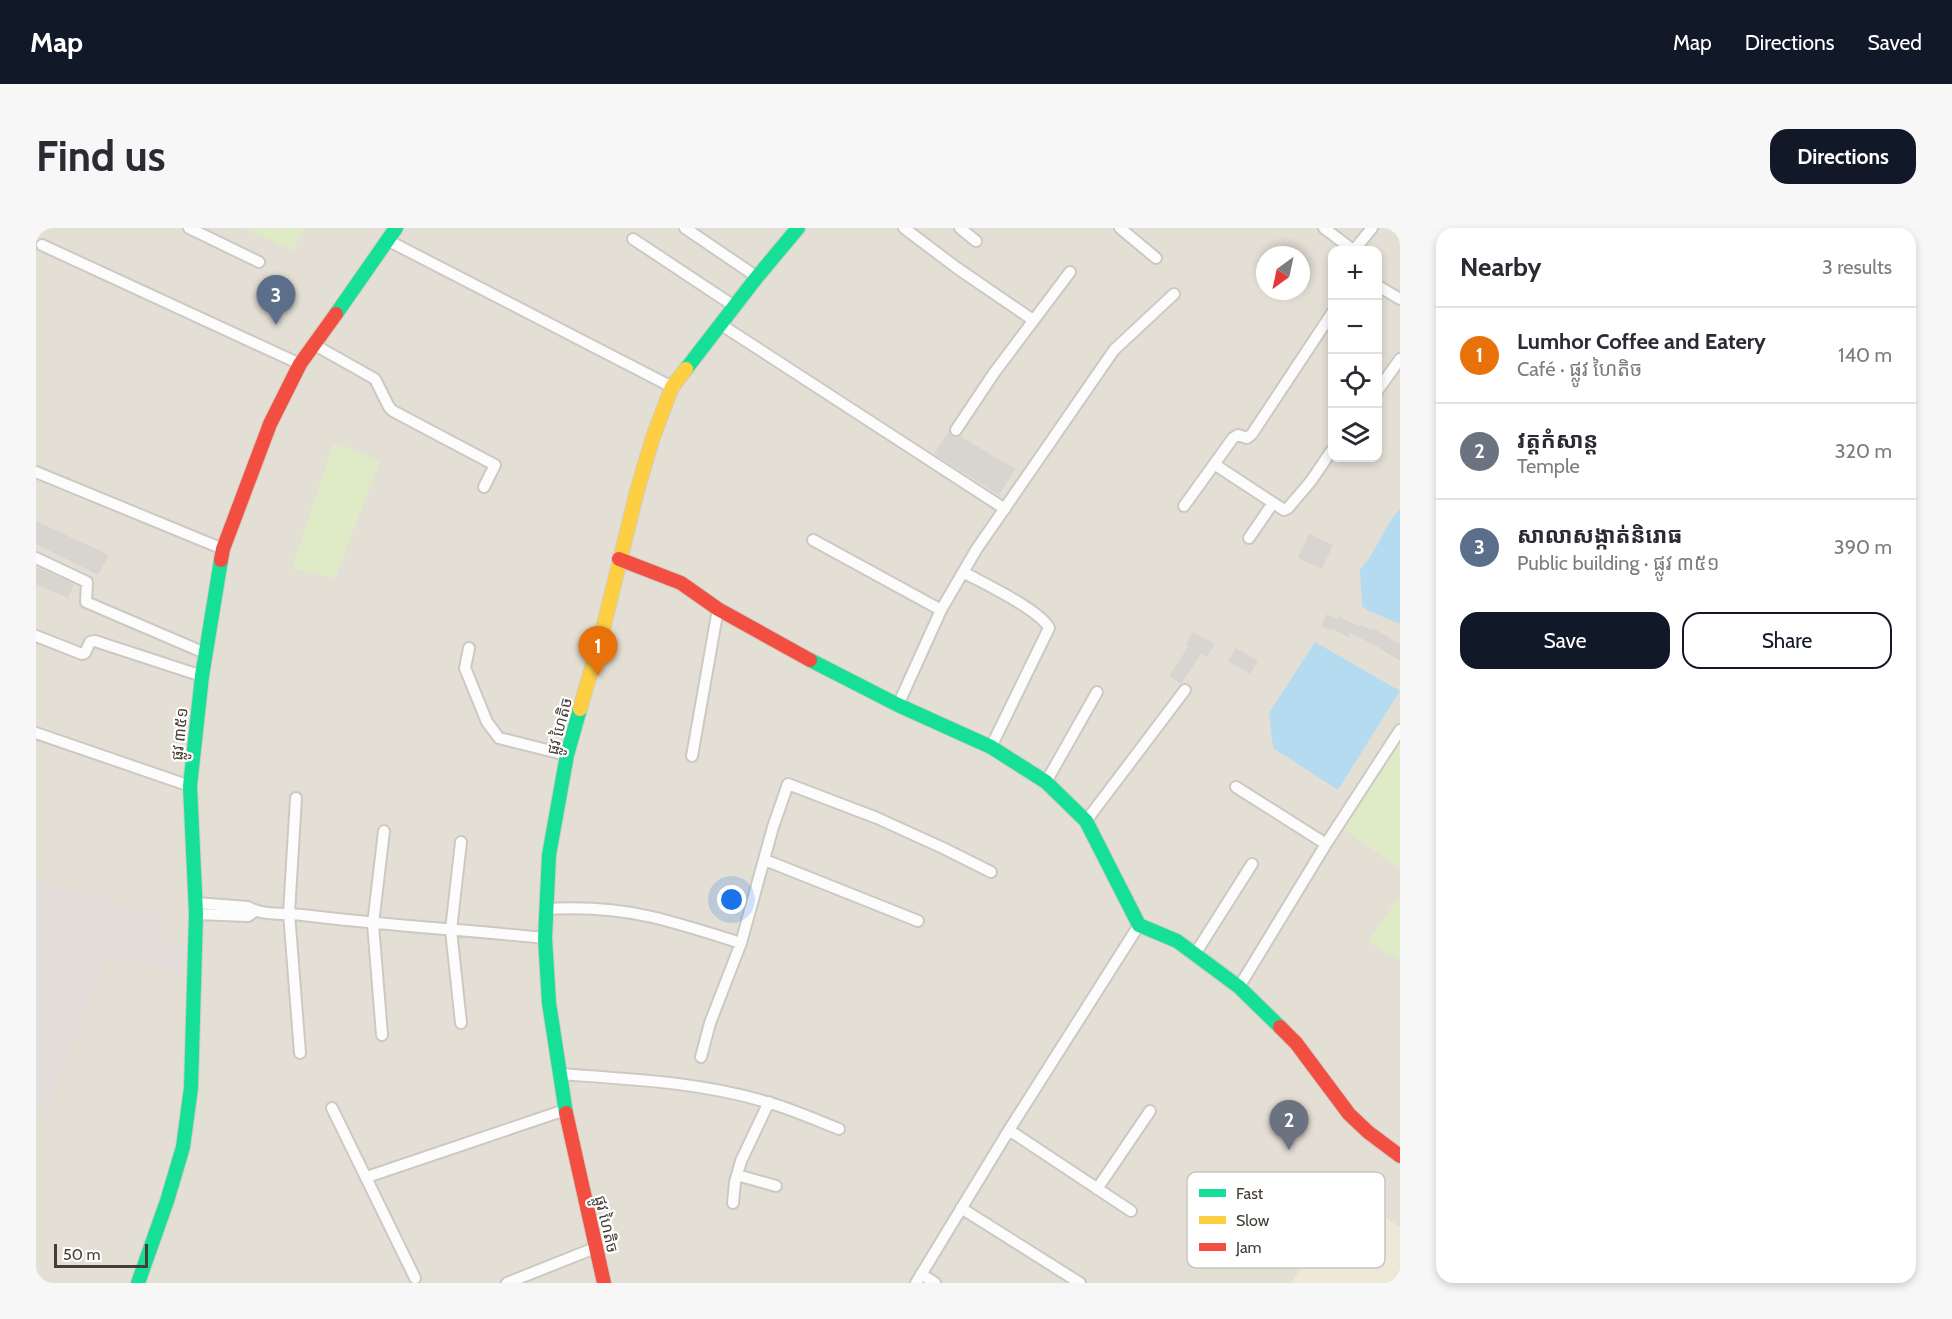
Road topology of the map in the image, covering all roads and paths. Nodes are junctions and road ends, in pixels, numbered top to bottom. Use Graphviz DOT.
graph roads {
  1 [pos="189,228"];
  2 [pos="396,228"];
  3 [pos="685,228"];
  4 [pos="798,228"];
  5 [pos="904,228"];
  6 [pos="960,228"];
  7 [pos="1120,228"];
  8 [pos="1324,228"];
  9 [pos="1372,228"];
  10 [pos="633,238"];
  11 [pos="389,241"];
  12 [pos="976,241"];
  13 [pos="42,244"];
  14 [pos="1349,246"];
  15 [pos="1357,246"];
  16 [pos="1156,258"];
  17 [pos="259,262"];
  18 [pos="1070,272"];
  19 [pos="757,277"];
  20 [pos="1382,288"];
  21 [pos="1174,294"];
  22 [pos="1399,296"];
  23 [pos="734,306"];
  24 [pos="1328,319"];
  25 [pos="1033,320"];
  26 [pos="720,324"];
  27 [pos="314,344"];
  28 [pos="1400,359"];
  29 [pos="300,364"];
  30 [pos="1382,383"];
  31 [pos="672,387"];
  32 [pos="956,430"];
  33 [pos="1328,456"];
  34 [pos="1214,464"];
  35 [pos="36,472"];
  36 [pos="484,487"];
  37 [pos="1273,503"];
  38 [pos="1184,506"];
  39 [pos="1005,509"];
  40 [pos="1249,538"];
  41 [pos="813,540"];
  42 [pos="223,549"];
  43 [pos="36,558"];
  44 [pos="619,559"];
  45 [pos="963,572"];
  46 [pos="718,609"];
  47 [pos="941,610"];
  48 [pos="36,636"];
  49 [pos="469,648"];
  50 [pos="205,653"];
  51 [pos="202,676"];
  52 [pos="1185,690"];
  53 [pos="1097,692"];
  54 [pos="898,705"];
  55 [pos="1400,730"];
  56 [pos="36,733"];
  57 [pos="991,747"];
  58 [pos="567,755"];
  59 [pos="692,756"];
  60 [pos="1046,782"];
  61 [pos="190,786"];
  62 [pos="1236,787"];
  63 [pos="296,798"];
  64 [pos="1086,821"];
  65 [pos="384,831"];
  66 [pos="461,842"];
  67 [pos="1326,844"];
  68 [pos="765,860"];
  69 [pos="1252,864"];
  70 [pos="991,872"];
  71 [pos="196,909"];
  72 [pos="546,909"];
  73 [pos="289,913"];
  74 [pos="918,921"];
  75 [pos="373,924"];
  76 [pos="1139,925"];
  77 [pos="451,930"];
  78 [pos="545,938"];
  79 [pos="741,943"];
  80 [pos="1195,954"];
  81 [pos="1239,987"];
  82 [pos="461,1023"];
  83 [pos="382,1035"];
  84 [pos="300,1053"];
  85 [pos="701,1057"];
  86 [pos="560,1074"];
  87 [pos="769,1102"];
  88 [pos="332,1108"];
  89 [pos="565,1110"];
  90 [pos="1150,1112"];
  91 [pos="839,1129"];
  92 [pos="1009,1130"];
  93 [pos="1400,1156"];
  94 [pos="737,1175"];
  95 [pos="367,1178"];
  96 [pos="776,1186"];
  97 [pos="1097,1189"];
  98 [pos="733,1203"];
  99 [pos="962,1208"];
  100 [pos="1131,1211"];
  101 [pos="595,1248"];
  102 [pos="415,1278"];
  103 [pos="918,1279"];
  104 [pos="138,1283"];
  105 [pos="507,1283"];
  106 [pos="604,1283"];
  107 [pos="935,1283"];
  108 [pos="1080,1283"];
  1 -- 17 [label="street"];
  2 -- 11 [label="street, ផ្លូវ ៣៥១"];
  3 -- 19 [label="street"];
  4 -- 19 [label="street, ផ្លូវ ហៃតិច"];
  5 -- 25 [label="street"];
  6 -- 12 [label="street"];
  7 -- 16 [label="street"];
  8 -- 14 [label="street"];
  9 -- 15 [label="street"];
  10 -- 23 [label="street"];
  11 -- 27 [label="street, ផ្លូវ ៣៥១"];
  11 -- 31 [label="street"];
  13 -- 29 [label="street"];
  18 -- 25 [label="street"];
  19 -- 23 [label="street, ផ្លូវ ហៃតិច"];
  20 -- 22 [label="street"];
  21 -- 39 [label="street"];
  23 -- 26 [label="street, ផ្លូវ ហៃតិច"];
  24 -- 34 [label="street"];
  25 -- 32 [label="street"];
  26 -- 31 [label="street, ផ្លូវ ហៃតិច"];
  26 -- 39 [label="street"];
  27 -- 29 [label="street, ផ្លូវ ៣៥១"];
  27 -- 36 [label="street"];
  28 -- 30 [label="street"];
  29 -- 42 [label="street, ផ្លូវ ៣៥១"];
  31 -- 44 [label="street, ផ្លូវ ហៃតិច"];
  33 -- 37 [label="street"];
  34 -- 37 [label="street"];
  34 -- 38 [label="street"];
  35 -- 42 [label="street"];
  37 -- 40 [label="street"];
  39 -- 45 [label="street"];
  41 -- 47 [label="street"];
  42 -- 50 [label="street, ផ្លូវ ៣៥១"];
  43 -- 50 [label="street"];
  44 -- 46 [label="street"];
  44 -- 58 [label="street, ផ្លូវ ហៃតិច"];
  45 -- 47 [label="street"];
  45 -- 57 [label="street"];
  46 -- 54 [label="street"];
  46 -- 59 [label="street"];
  47 -- 54 [label="street"];
  48 -- 51 [label="street"];
  49 -- 58 [label="street"];
  50 -- 51 [label="street, ផ្លូវ ៣៥១"];
  51 -- 61 [label="street, ផ្លូវ ៣៥១"];
  52 -- 64 [label="street"];
  53 -- 60 [label="street"];
  54 -- 57 [label="street"];
  55 -- 67 [label="street"];
  56 -- 61 [label="street"];
  57 -- 60 [label="street"];
  58 -- 72 [label="street, ផ្លូវ ហៃតិច"];
  60 -- 64 [label="street"];
  61 -- 71 [label="street, ផ្លូវ ៣៥១"];
  62 -- 67 [label="street"];
  63 -- 73 [label="street"];
  64 -- 76 [label="street"];
  65 -- 75 [label="street"];
  66 -- 77 [label="street"];
  67 -- 81 [label="street"];
  68 -- 70 [label="street"];
  68 -- 74 [label="street"];
  68 -- 79 [label="street"];
  69 -- 80 [label="street"];
  71 -- 73 [label="street"];
  71 -- 104 [label="street, ផ្លូវ ៣៥១"];
  72 -- 78 [label="street, ផ្លូវ ហៃតិច"];
  72 -- 79 [label="street"];
  73 -- 75 [label="street"];
  73 -- 84 [label="street"];
  75 -- 77 [label="street"];
  75 -- 83 [label="street"];
  76 -- 80 [label="street"];
  76 -- 92 [label="street"];
  77 -- 78 [label="street"];
  77 -- 82 [label="street"];
  78 -- 86 [label="street, ផ្លូវ ហៃតិច"];
  79 -- 85 [label="street"];
  80 -- 81 [label="street"];
  81 -- 93 [label="street"];
  86 -- 87 [label="street"];
  86 -- 89 [label="street, ផ្លូវ ហៃតិច"];
  87 -- 91 [label="street"];
  87 -- 94 [label="street"];
  88 -- 95 [label="street"];
  89 -- 95 [label="street"];
  89 -- 101 [label="street, ផ្លូវ ហៃតិច"];
  90 -- 97 [label="street"];
  92 -- 97 [label="street"];
  92 -- 99 [label="street"];
  94 -- 96 [label="street"];
  94 -- 98 [label="street"];
  95 -- 102 [label="street"];
  97 -- 100 [label="street"];
  99 -- 103 [label="street"];
  99 -- 108 [label="street"];
  101 -- 105 [label="street"];
  101 -- 106 [label="street, ផ្លូវ ហៃតិច"];
  103 -- 107 [label="street"];
}
